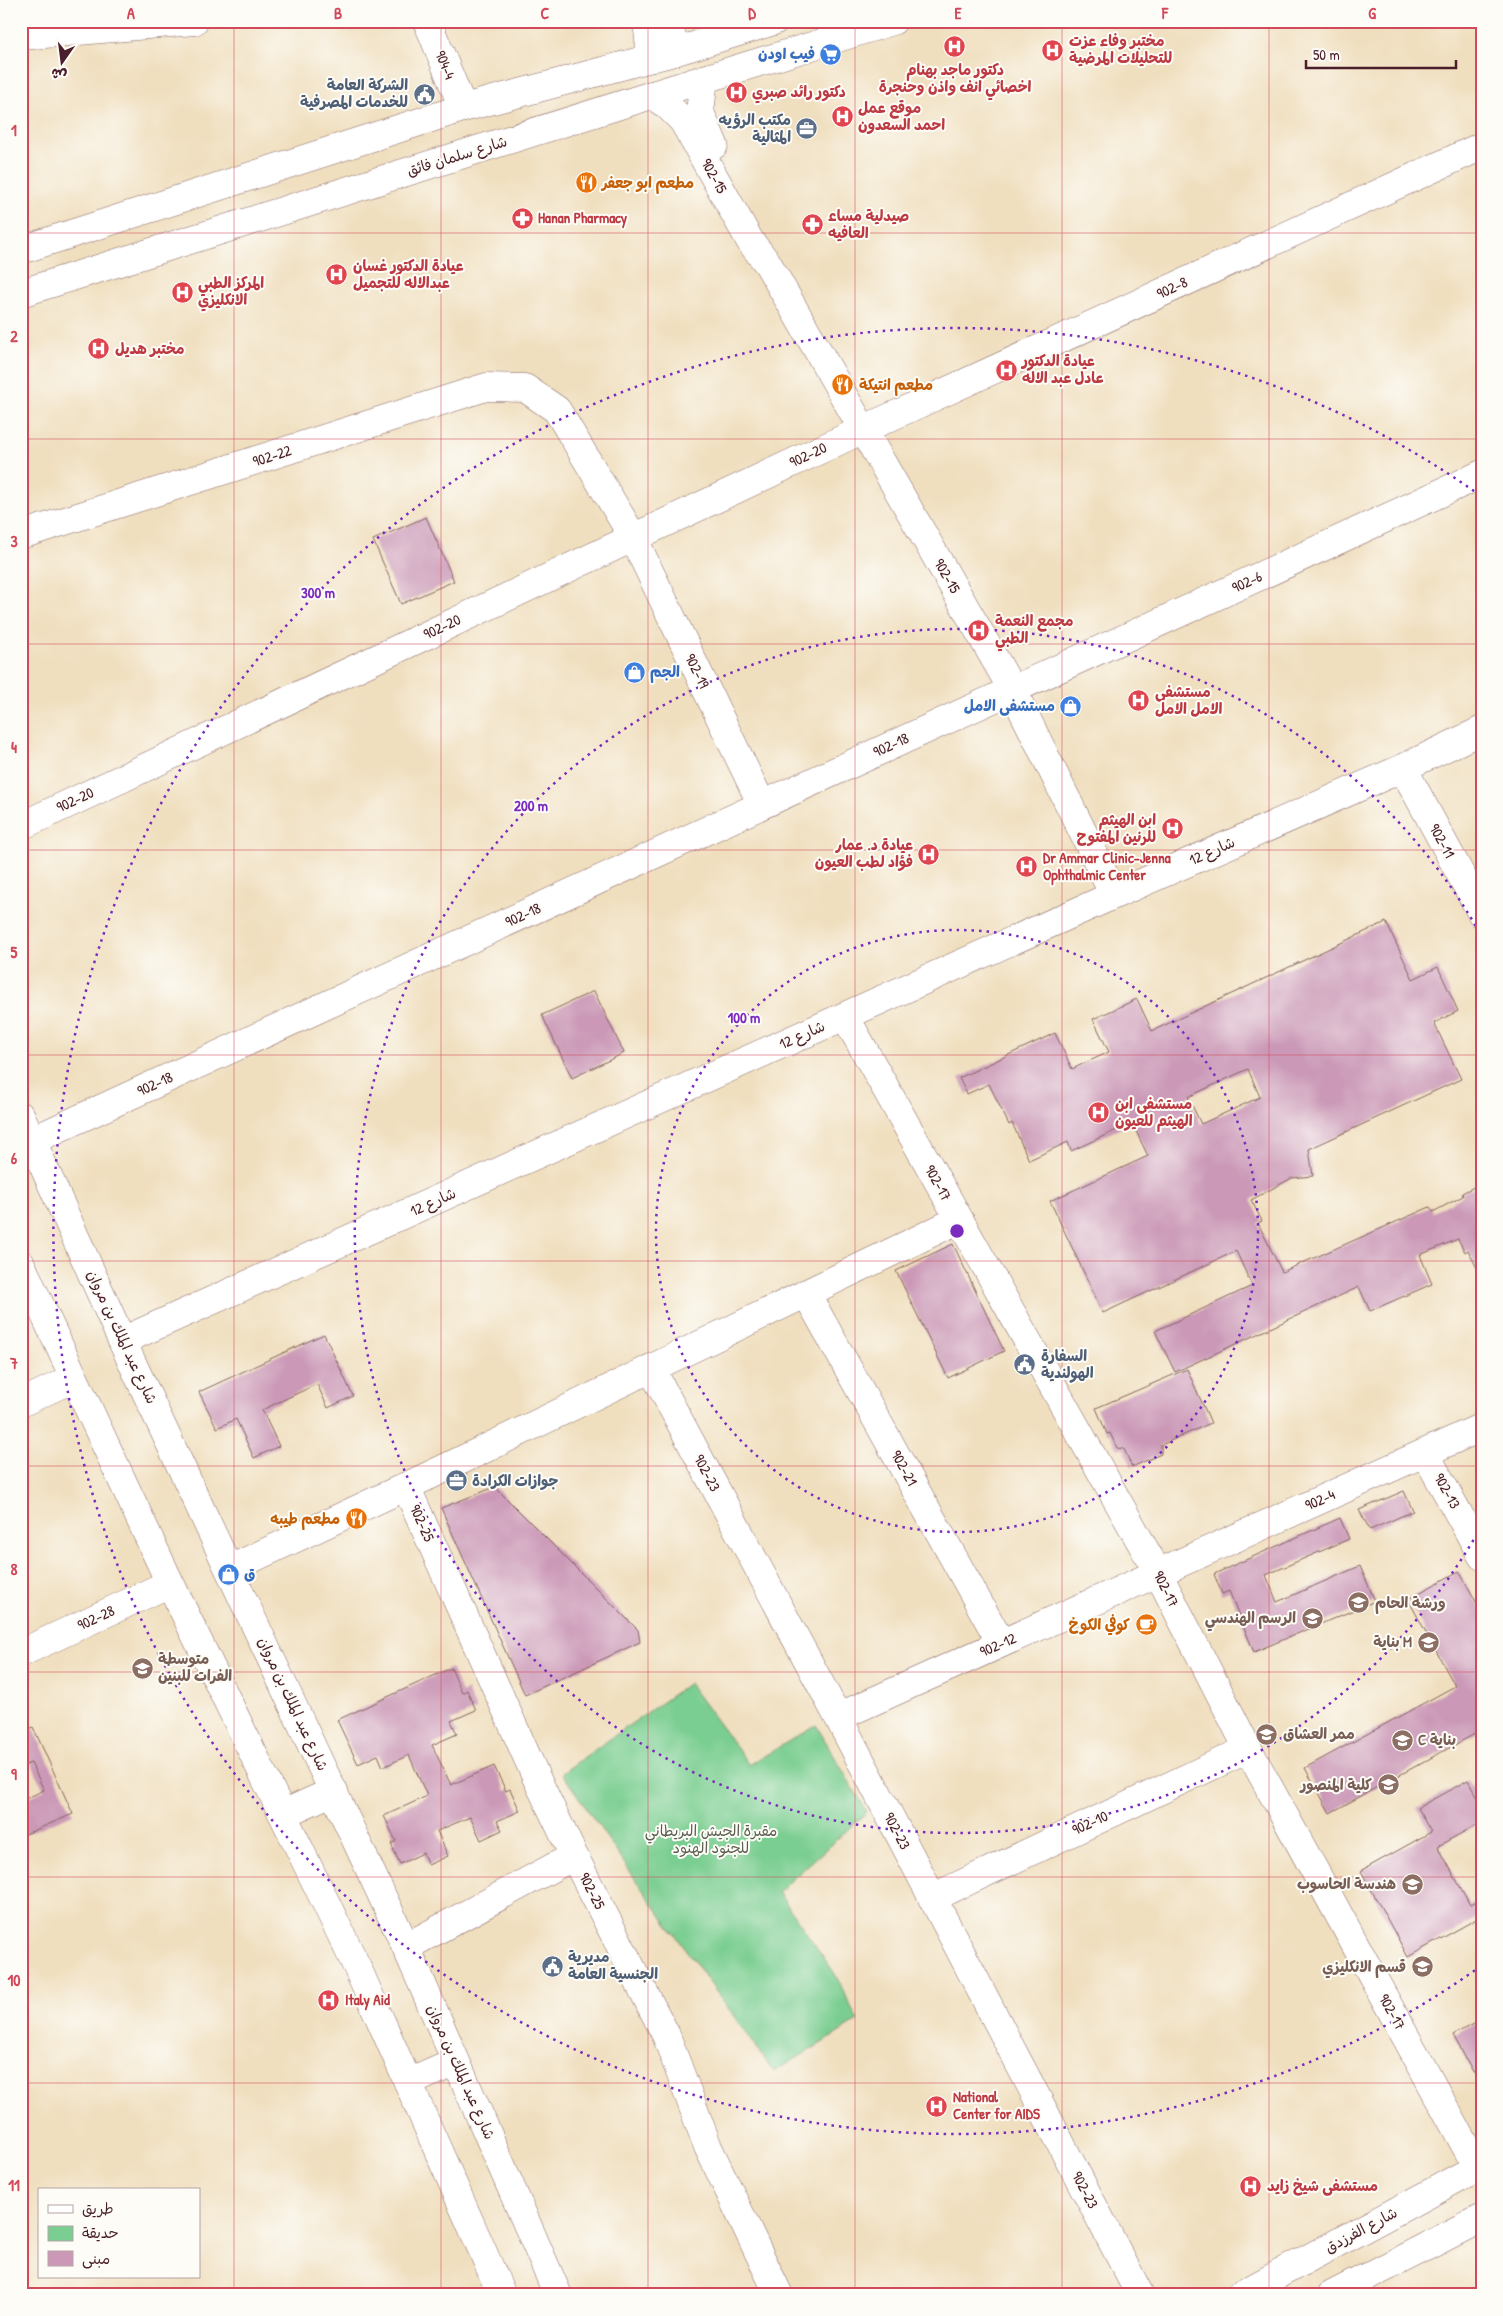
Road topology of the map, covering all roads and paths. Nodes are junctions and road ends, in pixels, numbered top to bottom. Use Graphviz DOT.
graph roads {
  1 [pos="194,21"];
  2 [pos="427,21"];
  3 [pos="647,21"];
  4 [pos="669,21"];
  5 [pos="774,21"];
  6 [pos="893,21"];
  7 [pos="21,36"];
  8 [pos="662,55"];
  9 [pos="704,79"];
  10 [pos="652,95"];
  11 [pos="463,108"];
  12 [pos="1482,146"];
  13 [pos="21,250"];
  14 [pos="768,264"];
  15 [pos="21,293"];
  16 [pos="525,388"];
  17 [pos="862,430"];
  18 [pos="1482,474"];
  19 [pos="21,535"];
  20 [pos="633,537"];
  21 [pos="1012,689"];
  22 [pos="1482,730"];
  23 [pos="1403,768"];
  24 [pos="762,805"];
  25 [pos="21,826"];
  26 [pos="1114,894"];
  27 [pos="1482,914"];
  28 [pos="845,1016"];
  29 [pos="21,1116"];
  30 [pos="33,1140"];
  31 [pos="958,1220"];
  32 [pos="21,1264"];
  33 [pos="806,1293"];
  34 [pos="122,1341"];
  35 [pos="651,1368"];
  36 [pos="74,1378"];
  37 [pos="21,1403"];
  38 [pos="1482,1427"];
  39 [pos="1425,1453"];
  40 [pos="406,1486"];
  41 [pos="1482,1556"];
  42 [pos="230,1569"];
  43 [pos="1158,1573"];
  44 [pos="170,1583"];
  45 [pos="1001,1643"];
  46 [pos="21,1653"];
  47 [pos="838,1717"];
  48 [pos="1248,1748"];
  49 [pos="334,1791"];
  50 [pos="283,1814"];
  51 [pos="574,1856"];
  52 [pos="932,1898"];
  53 [pos="406,1946"];
  54 [pos="456,2062"];
  55 [pos="408,2083"];
  56 [pos="1479,2166"];
  57 [pos="1482,2218"];
  58 [pos="502,2295"];
  59 [pos="558,2295"];
  60 [pos="779,2295"];
  61 [pos="1140,2295"];
  62 [pos="1240,2295"];
  63 [pos="1332,2295"];
  1 -- 7 [label="street"];
  2 -- 11 [label="street, 904-4"];
  3 -- 8 [label="street"];
  4 -- 8 [label="street"];
  5 -- 8 [label="street"];
  6 -- 9 [label="street, شارع سلمان فائق"];
  8 -- 11 [label="street"];
  9 -- 10 [label="street, شارع سلمان فائق"];
  9 -- 14 [label="street, 902-15"];
  10 -- 14 [label="street, 902-15"];
  10 -- 15 [label="street, شارع سلمان فائق"];
  11 -- 13 [label="street"];
  12 -- 17 [label="street, 902-8"];
  14 -- 17 [label="street, 902-15"];
  16 -- 19 [label="street, 902-22"];
  16 -- 20 [label="street, 902-19"];
  17 -- 20 [label="street, 902-20"];
  17 -- 21 [label="street, 902-15"];
  18 -- 21 [label="street, 902-6"];
  20 -- 24 [label="street, 902-19"];
  20 -- 25 [label="street, 902-20"];
  21 -- 24 [label="street, 902-18"];
  21 -- 26 [label="street, 902-15"];
  22 -- 23 [label="street, شارع 12"];
  23 -- 26 [label="street, شارع 12"];
  23 -- 27 [label="street, 902-11"];
  24 -- 30 [label="street, 902-18"];
  26 -- 28 [label="street, شارع 12"];
  28 -- 31 [label="street, 902-17"];
  28 -- 34 [label="street, شارع 12"];
  29 -- 30 [label="street, شارع عبد الملك بن مروان"];
  30 -- 34 [label="street, شارع عبد الملك بن مروان"];
  31 -- 33 [label="street"];
  31 -- 43 [label="street, 902-17"];
  32 -- 36 [label="street"];
  33 -- 35 [label="street"];
  33 -- 45 [label="street, 902-21"];
  34 -- 42 [label="street, شارع عبد الملك بن مروان"];
  35 -- 40 [label="street"];
  35 -- 47 [label="street, 902-23"];
  36 -- 37 [label="street"];
  36 -- 44 [label="street"];
  38 -- 39 [label="street, 902-4"];
  39 -- 41 [label="street, 902-13"];
  39 -- 43 [label="street, 902-4"];
  40 -- 42 [label="street"];
  40 -- 51 [label="street, 902-25"];
  42 -- 49 [label="street, شارع عبد الملك بن مروان"];
  43 -- 45 [label="street, 902-12"];
  43 -- 48 [label="street, 902-17"];
  44 -- 46 [label="street, 902-28"];
  44 -- 50 [label="street"];
  45 -- 47 [label="street, 902-12"];
  47 -- 52 [label="street, 902-23"];
  48 -- 52 [label="street, 902-10"];
  48 -- 56 [label="street, 902-17"];
  49 -- 50 [label="street"];
  49 -- 53 [label="street, شارع عبد الملك بن مروان"];
  50 -- 55 [label="street"];
  51 -- 53 [label="street"];
  51 -- 60 [label="street, 902-25"];
  52 -- 61 [label="street, 902-23"];
  53 -- 54 [label="street, شارع عبد الملك بن مروان"];
  54 -- 55 [label="street"];
  54 -- 59 [label="street, شارع عبد الملك بن مروان"];
  55 -- 58 [label="street"];
  56 -- 62 [label="street, شارع الفرزدق"];
  57 -- 63 [label="street"];
}
